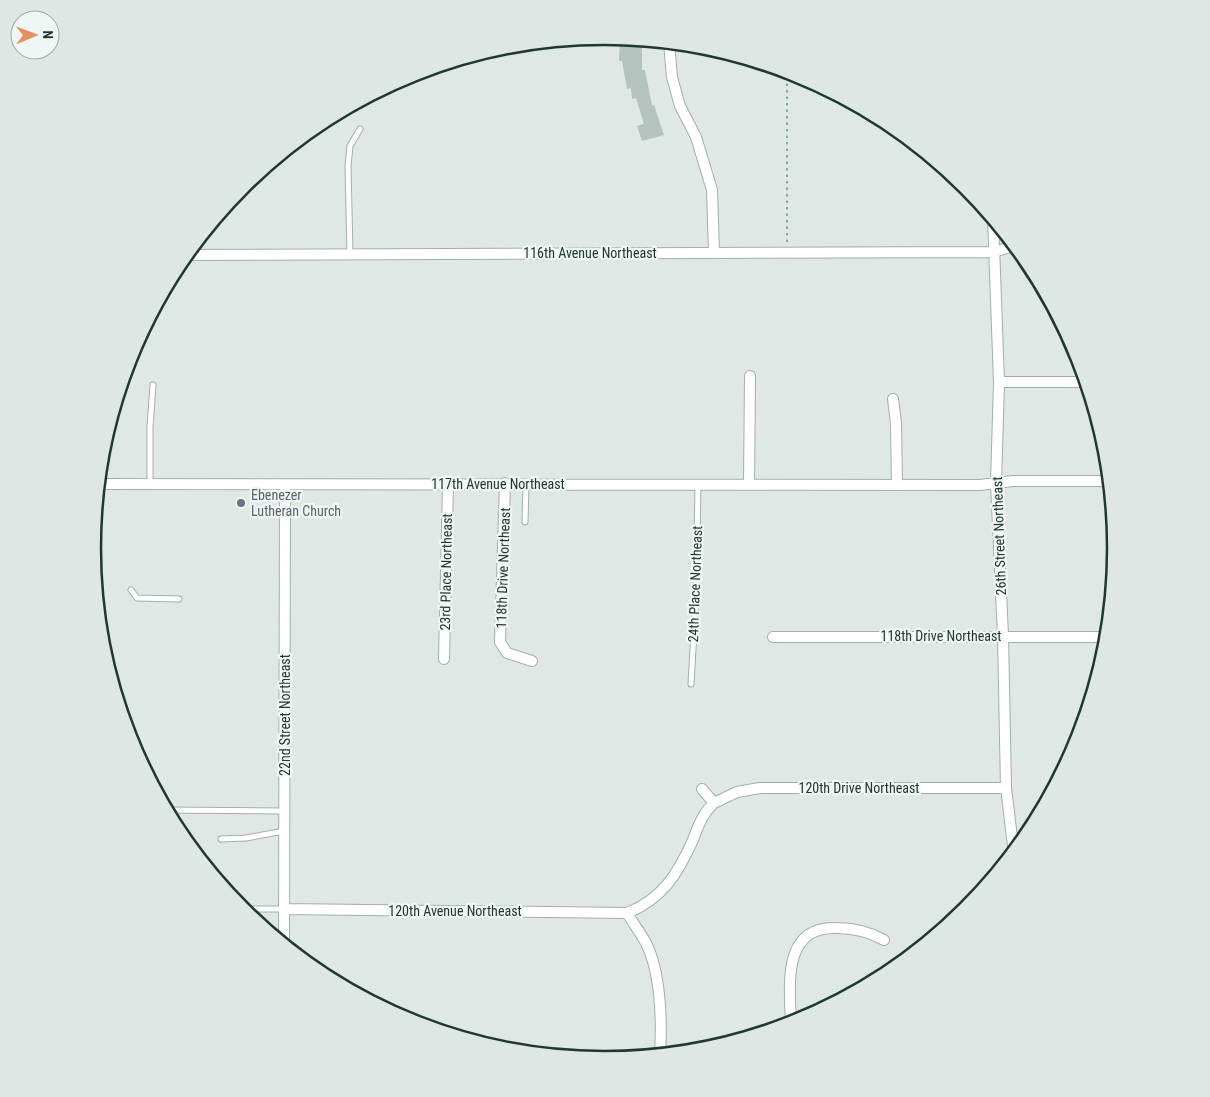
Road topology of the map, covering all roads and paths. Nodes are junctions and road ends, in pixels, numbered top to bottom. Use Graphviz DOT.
graph roads {
  1 [pos="670,49"];
  2 [pos="787,79"];
  3 [pos="360,129"];
  4 [pos="993,229"];
  5 [pos="1008,248"];
  6 [pos="714,252"];
  7 [pos="787,252"];
  8 [pos="994,252"];
  9 [pos="350,254"];
  10 [pos="196,255"];
  11 [pos="750,376"];
  12 [pos="999,382"];
  13 [pos="1080,382"];
  14 [pos="154,385"];
  15 [pos="893,399"];
  16 [pos="1104,481"];
  17 [pos="996,483"];
  18 [pos="448,484"];
  19 [pos="505,484"];
  20 [pos="526,484"];
  21 [pos="897,484"];
  22 [pos="106,485"];
  23 [pos="285,485"];
  24 [pos="698,485"];
  25 [pos="749,485"];
  26 [pos="153,486"];
  27 [pos="525,522"];
  28 [pos="130,590"];
  29 [pos="179,599"];
  30 [pos="1003,636"];
  31 [pos="773,637"];
  32 [pos="1101,637"];
  33 [pos="444,659"];
  34 [pos="532,661"];
  35 [pos="691,684"];
  36 [pos="702,788"];
  37 [pos="1006,788"];
  38 [pos="714,803"];
  39 [pos="175,810"];
  40 [pos="285,811"];
  41 [pos="285,831"];
  42 [pos="221,839"];
  43 [pos="1013,843"];
  44 [pos="284,909"];
  45 [pos="254,910"];
  46 [pos="627,912"];
  47 [pos="284,936"];
  48 [pos="884,940"];
  49 [pos="791,1017"];
  50 [pos="660,1049"];
  1 -- 6 [label="street"];
  2 -- 7 [label="path"];
  3 -- 9 [label="lane"];
  4 -- 8 [label="street, 26th Street Northeast"];
  5 -- 8 [label="street, 116th Avenue Northeast"];
  6 -- 7 [label="street, 116th Avenue Northeast"];
  6 -- 9 [label="street, 116th Avenue Northeast"];
  7 -- 8 [label="street, 116th Avenue Northeast"];
  8 -- 12 [label="street, 26th Street Northeast"];
  9 -- 10 [label="street, 116th Avenue Northeast"];
  11 -- 25 [label="street"];
  12 -- 13 [label="street"];
  12 -- 17 [label="street, 26th Street Northeast"];
  14 -- 26 [label="lane"];
  15 -- 21 [label="street"];
  16 -- 17 [label="street, 117th Avenue Northeast"];
  17 -- 21 [label="street, 117th Avenue Northeast"];
  17 -- 30 [label="street, 26th Street Northeast"];
  18 -- 19 [label="street, 117th Avenue Northeast"];
  18 -- 23 [label="street, 117th Avenue Northeast"];
  18 -- 33 [label="street, 23rd Place Northeast"];
  19 -- 20 [label="street, 117th Avenue Northeast"];
  19 -- 34 [label="street, 118th Drive Northeast"];
  20 -- 24 [label="street, 117th Avenue Northeast"];
  20 -- 27 [label="lane"];
  21 -- 25 [label="street, 117th Avenue Northeast"];
  22 -- 26 [label="street, 117th Avenue Northeast"];
  23 -- 26 [label="street, 117th Avenue Northeast"];
  23 -- 40 [label="street, 22nd Street Northeast"];
  24 -- 25 [label="street, 117th Avenue Northeast"];
  24 -- 35 [label="lane, 24th Place Northeast"];
  28 -- 29 [label="lane"];
  30 -- 31 [label="street, 118th Drive Northeast"];
  30 -- 32 [label="street, 118th Drive Northeast"];
  30 -- 37 [label="street, 26th Street Northeast"];
  36 -- 38 [label="street"];
  37 -- 38 [label="street, 120th Drive Northeast"];
  37 -- 43 [label="street, 26th Street Northeast"];
  38 -- 46 [label="street"];
  39 -- 40 [label="lane"];
  40 -- 41 [label="street, 22nd Street Northeast"];
  41 -- 42 [label="lane"];
  41 -- 44 [label="street, 22nd Street Northeast"];
  44 -- 45 [label="lane"];
  44 -- 46 [label="street, 120th Avenue Northeast"];
  44 -- 47 [label="street, 22nd Street Northeast"];
  46 -- 50 [label="street"];
  48 -- 49 [label="street"];
}
